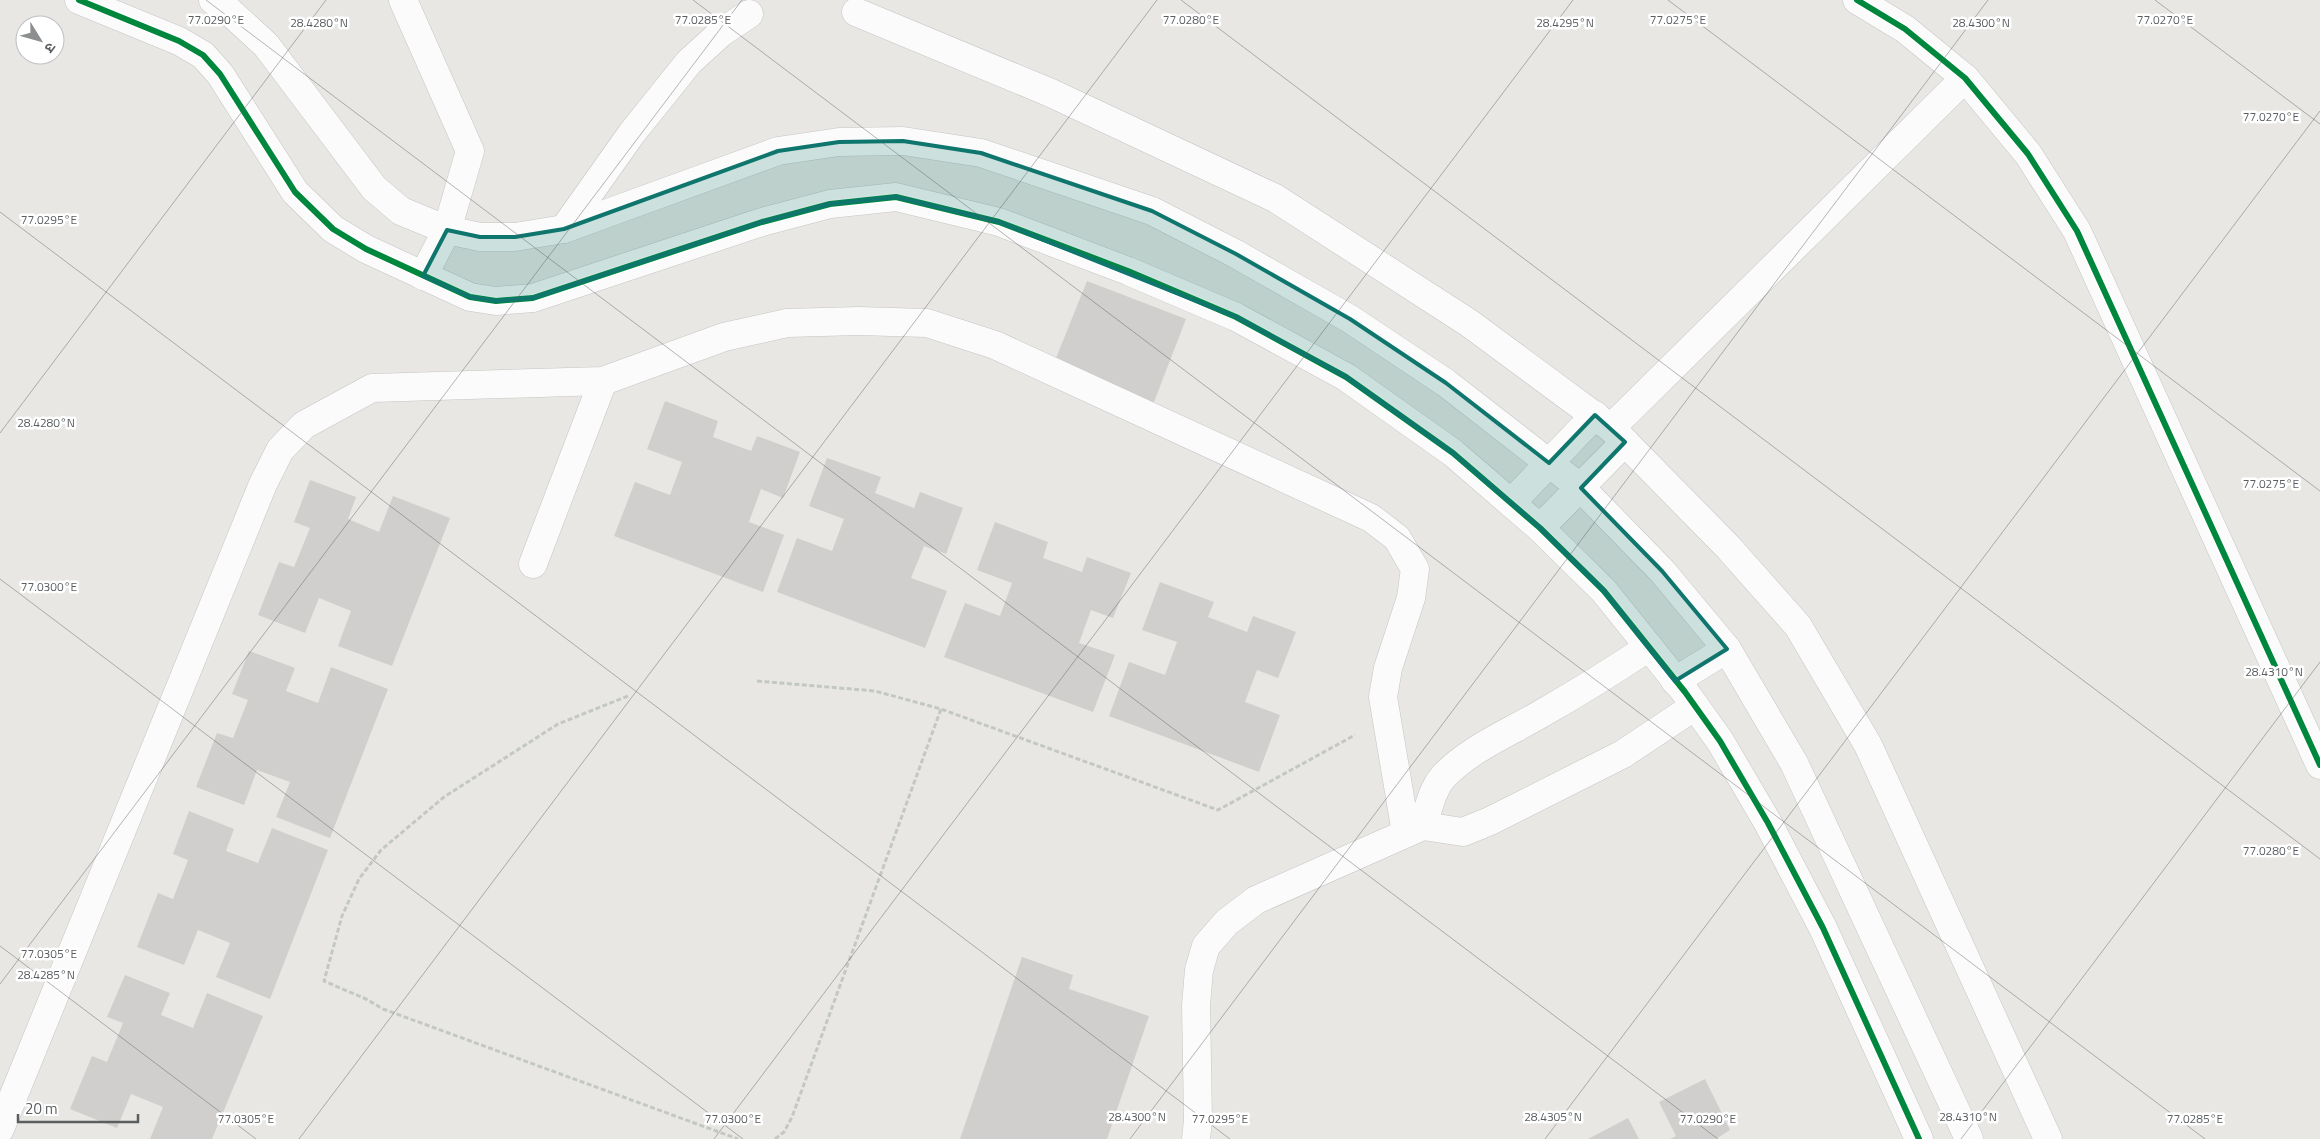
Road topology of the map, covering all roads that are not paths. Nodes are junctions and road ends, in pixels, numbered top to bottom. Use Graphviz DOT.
graph roads {
  1 [pos="79,0"];
  2 [pos="213,0"];
  3 [pos="403,0"];
  4 [pos="1857,0"];
  5 [pos="856,12"];
  6 [pos="749,14"];
  7 [pos="1965,78"];
  8 [pos="564,229"];
  9 [pos="446,230"];
  10 [pos="423,276"];
  11 [pos="602,381"];
  12 [pos="1610,428"];
  13 [pos="1549,463"];
  14 [pos="1580,488"];
  15 [pos="1511,502"];
  16 [pos="1540,528"];
  17 [pos="533,564"];
  18 [pos="1649,647"];
  19 [pos="1727,649"];
  20 [pos="1676,680"];
  21 [pos="1695,706"];
  22 [pos="2320,765"];
  23 [pos="1414,829"];
  24 [pos="0,1129"];
  25 [pos="1196,1139"];
  26 [pos="1919,1139"];
  27 [pos="1969,1139"];
  28 [pos="2048,1139"];
  1 -- 10 [label="street"];
  2 -- 9 [label="street"];
  3 -- 9 [label="street"];
  4 -- 7 [label="street"];
  5 -- 12 [label="street"];
  6 -- 8 [label="street"];
  7 -- 12 [label="street"];
  7 -- 22 [label="street"];
  8 -- 9 [label="street"];
  8 -- 13 [label="street"];
  9 -- 10 [label="street"];
  10 -- 15 [label="street"];
  11 -- 17 [label="street"];
  11 -- 23 [label="street"];
  11 -- 24 [label="street"];
  12 -- 13 [label="street"];
  12 -- 14 [label="street"];
  12 -- 28 [label="street"];
  13 -- 14 [label="street"];
  13 -- 15 [label="street"];
  14 -- 16 [label="street"];
  14 -- 19 [label="street"];
  15 -- 16 [label="street"];
  16 -- 18 [label="street"];
  18 -- 20 [label="street"];
  18 -- 23 [label="street"];
  19 -- 20 [label="street"];
  19 -- 27 [label="street"];
  20 -- 21 [label="street"];
  21 -- 23 [label="street"];
  21 -- 26 [label="street"];
  23 -- 25 [label="street"];
}
